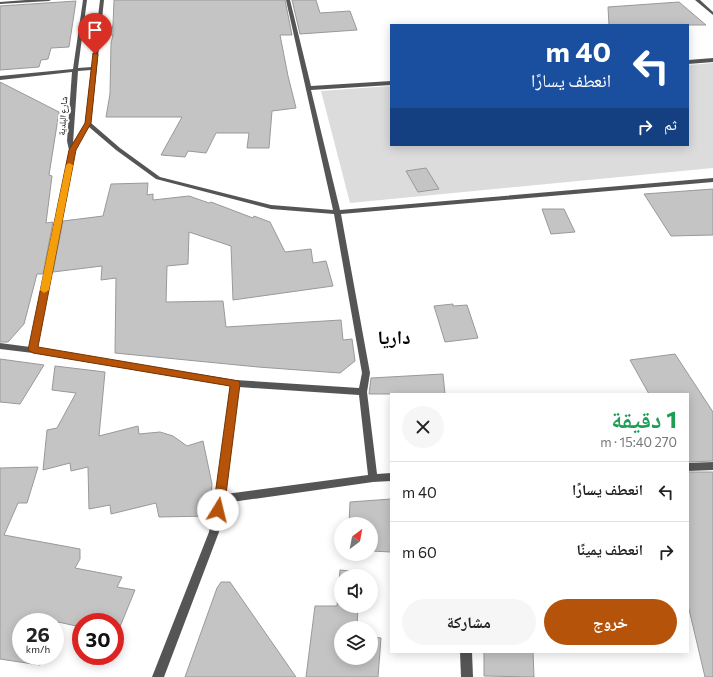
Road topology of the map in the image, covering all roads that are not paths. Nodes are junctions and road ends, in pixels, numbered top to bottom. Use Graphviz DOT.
graph roads {
  1 [pos="49,0"];
  2 [pos="85,0"];
  3 [pos="102,0"];
  4 [pos="288,0"];
  5 [pos="697,0"];
  6 [pos="0,3"];
  7 [pos="713,14"];
  8 [pos="713,60"];
  9 [pos="689,62"];
  10 [pos="93,68"];
  11 [pos="76,70"];
  12 [pos="0,78"];
  13 [pos="390,83"];
  14 [pos="310,88"];
  15 [pos="88,123"];
  16 [pos="72,150"];
  17 [pos="713,180"];
  18 [pos="337,212"];
  19 [pos="0,346"];
  20 [pos="33,350"];
  21 [pos="235,384"];
  22 [pos="363,392"];
  23 [pos="713,466"];
  24 [pos="689,467"];
  25 [pos="390,477"];
  26 [pos="373,478"];
  27 [pos="221,499"];
  28 [pos="466,653"];
  29 [pos="158,677"];
  30 [pos="467,677"];
  1 -- 6 [label="street"];
  2 -- 11 [label="street, شارع البلدية"];
  3 -- 10 [label="street, شارع البلدية"];
  4 -- 14 [label="street"];
  5 -- 7 [label="street"];
  8 -- 9 [label="street"];
  10 -- 11 [label="street"];
  10 -- 15 [label="street, شارع البلدية"];
  11 -- 12 [label="street"];
  11 -- 16 [label="street, شارع البلدية"];
  13 -- 14 [label="street"];
  14 -- 18 [label="street"];
  15 -- 16 [label="street, شارع البلدية"];
  15 -- 18 [label="street"];
  16 -- 20 [label="street"];
  17 -- 18 [label="street"];
  18 -- 22 [label="street"];
  19 -- 20 [label="street"];
  20 -- 21 [label="street"];
  21 -- 22 [label="street"];
  21 -- 27 [label="street"];
  22 -- 26 [label="street"];
  23 -- 24 [label="street"];
  25 -- 26 [label="street"];
  26 -- 27 [label="street"];
  27 -- 29 [label="street"];
  28 -- 30 [label="street"];
}
